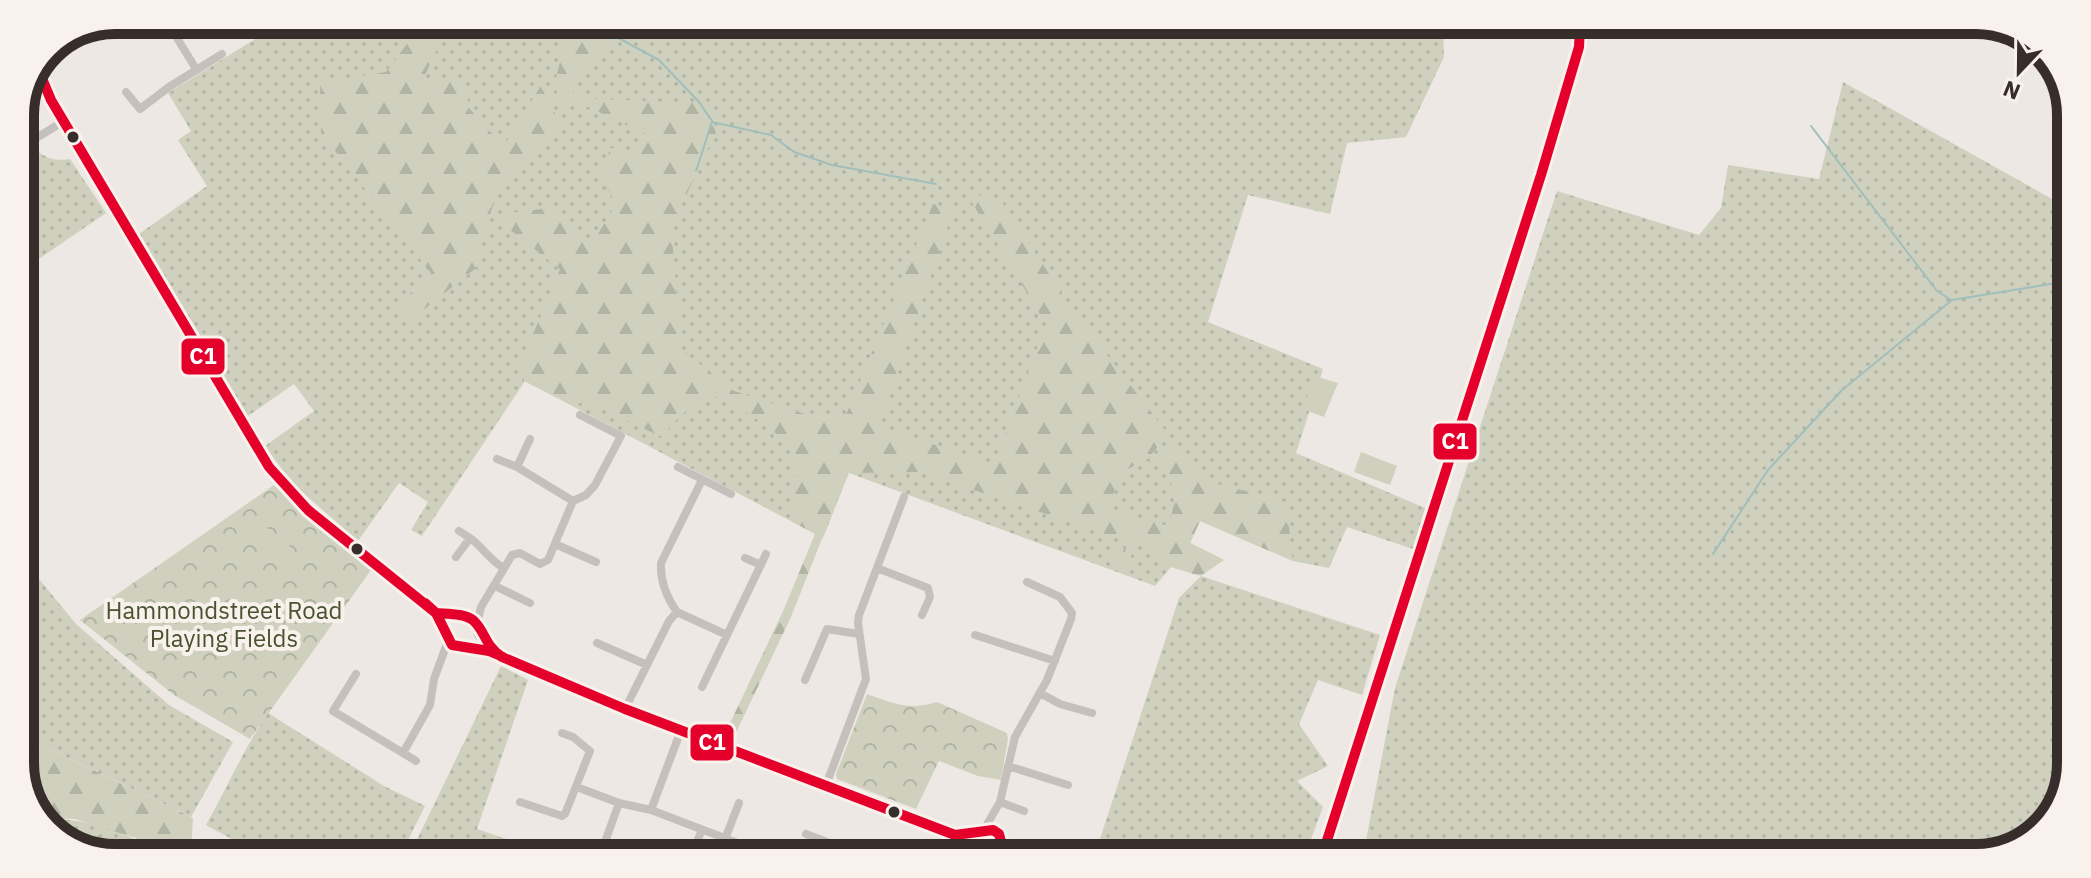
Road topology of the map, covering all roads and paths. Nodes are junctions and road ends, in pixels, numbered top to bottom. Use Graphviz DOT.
graph roads {
  1 [pos="175,34"];
  2 [pos="1580,34"];
  3 [pos="222,54"];
  4 [pos="196,69"];
  5 [pos="43,78"];
  6 [pos="126,92"];
  7 [pos="64,121"];
  8 [pos="34,139"];
  9 [pos="580,415"];
  10 [pos="621,436"];
  11 [pos="530,439"];
  12 [pos="633,442"];
  13 [pos="497,459"];
  14 [pos="517,467"];
  15 [pos="678,467"];
  16 [pos="702,480"];
  17 [pos="731,494"];
  18 [pos="904,497"];
  19 [pos="573,501"];
  20 [pos="459,531"];
  21 [pos="470,538"];
  22 [pos="555,544"];
  23 [pos="766,554"];
  24 [pos="456,557"];
  25 [pos="745,558"];
  26 [pos="596,562"];
  27 [pos="761,565"];
  28 [pos="504,568"];
  29 [pos="877,568"];
  30 [pos="1027,582"];
  31 [pos="495,586"];
  32 [pos="530,603"];
  33 [pos="481,607"];
  34 [pos="677,612"];
  35 [pos="436,613"];
  36 [pos="922,615"];
  37 [pos="460,616"];
  38 [pos="477,625"];
  39 [pos="446,630"];
  40 [pos="859,634"];
  41 [pos="478,635"];
  42 [pos="727,635"];
  43 [pos="975,635"];
  44 [pos="448,641"];
  45 [pos="597,643"];
  46 [pos="466,648"];
  47 [pos="491,651"];
  48 [pos="443,660"];
  49 [pos="1055,661"];
  50 [pos="647,665"];
  51 [pos="356,674"];
  52 [pos="805,680"];
  53 [pos="702,687"];
  54 [pos="1040,693"];
  55 [pos="625,709"];
  56 [pos="1092,713"];
  57 [pos="681,730"];
  58 [pos="562,733"];
  59 [pos="602,750"];
  60 [pos="590,751"];
  61 [pos="403,753"];
  62 [pos="416,761"];
  63 [pos="1008,766"];
  64 [pos="826,785"];
  65 [pos="1068,785"];
  66 [pos="577,787"];
  67 [pos="520,802"];
  68 [pos="1000,802"];
  69 [pos="619,803"];
  70 [pos="739,803"];
  71 [pos="651,810"];
  72 [pos="1024,811"];
  73 [pos="990,829"];
  74 [pos="702,830"];
  75 [pos="975,833"];
  76 [pos="806,834"];
  77 [pos="955,835"];
  78 [pos="725,839"];
  79 [pos="604,844"];
  80 [pos="696,844"];
  81 [pos="739,844"];
  82 [pos="826,844"];
  83 [pos="966,844"];
  84 [pos="974,844"];
  85 [pos="1000,844"];
  86 [pos="1326,844"];
  1 -- 4 [label="street"];
  2 -- 86 [label="street"];
  3 -- 4 [label="street"];
  4 -- 6 [label="street"];
  5 -- 7 [label="street"];
  7 -- 8 [label="street"];
  7 -- 35 [label="street"];
  9 -- 10 [label="street"];
  10 -- 12 [label="street"];
  10 -- 19 [label="street"];
  11 -- 14 [label="street"];
  13 -- 14 [label="street"];
  14 -- 19 [label="street"];
  15 -- 16 [label="street"];
  16 -- 17 [label="street"];
  16 -- 34 [label="street"];
  18 -- 29 [label="street"];
  19 -- 22 [label="street"];
  20 -- 21 [label="street"];
  21 -- 24 [label="street"];
  21 -- 28 [label="street"];
  22 -- 26 [label="street"];
  22 -- 28 [label="street"];
  23 -- 27 [label="street"];
  25 -- 27 [label="street"];
  27 -- 42 [label="street"];
  28 -- 31 [label="street"];
  29 -- 36 [label="street"];
  29 -- 40 [label="street"];
  30 -- 49 [label="street"];
  31 -- 32 [label="street"];
  31 -- 33 [label="street"];
  33 -- 37 [label="street"];
  33 -- 38 [label="street"];
  34 -- 42 [label="street"];
  34 -- 50 [label="street"];
  35 -- 37 [label="street"];
  35 -- 39 [label="street"];
  37 -- 38 [label="street"];
  37 -- 39 [label="street"];
  38 -- 41 [label="street"];
  39 -- 44 [label="street"];
  40 -- 52 [label="street"];
  40 -- 64 [label="street"];
  41 -- 46 [label="street"];
  41 -- 47 [label="street"];
  42 -- 53 [label="street"];
  43 -- 49 [label="street"];
  44 -- 46 [label="street"];
  44 -- 48 [label="street"];
  45 -- 50 [label="street"];
  46 -- 47 [label="street"];
  46 -- 48 [label="street"];
  47 -- 55 [label="street"];
  48 -- 61 [label="street"];
  49 -- 54 [label="street"];
  50 -- 55 [label="street"];
  51 -- 61 [label="street"];
  54 -- 56 [label="street"];
  54 -- 63 [label="street"];
  55 -- 57 [label="street"];
  57 -- 64 [label="street"];
  57 -- 71 [label="street"];
  58 -- 60 [label="street"];
  59 -- 60 [label="street"];
  60 -- 66 [label="street"];
  61 -- 62 [label="street"];
  63 -- 65 [label="street"];
  63 -- 68 [label="street"];
  64 -- 77 [label="street"];
  66 -- 67 [label="street"];
  66 -- 69 [label="street"];
  68 -- 72 [label="street"];
  68 -- 73 [label="street"];
  69 -- 71 [label="street"];
  69 -- 79 [label="street"];
  70 -- 78 [label="street"];
  71 -- 74 [label="street"];
  73 -- 75 [label="street"];
  73 -- 85 [label="street"];
  74 -- 78 [label="street"];
  74 -- 80 [label="street"];
  75 -- 77 [label="street"];
  75 -- 84 [label="street"];
  76 -- 82 [label="street"];
  77 -- 83 [label="street"];
  78 -- 81 [label="street"];
}
